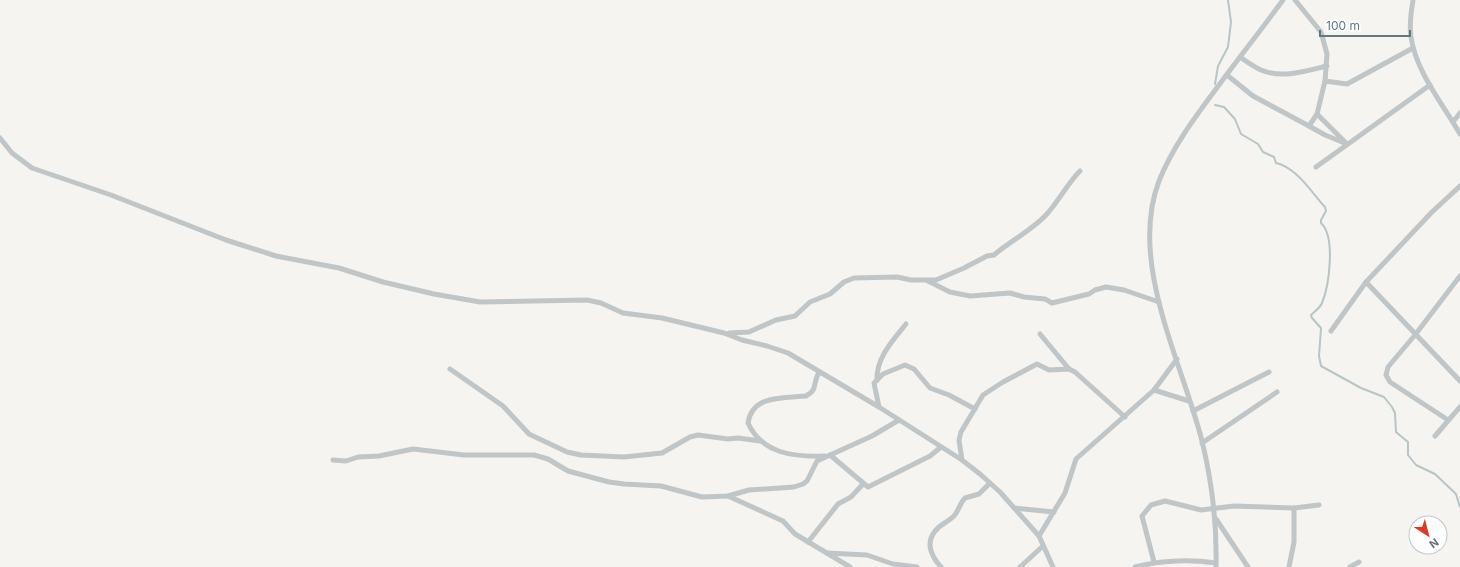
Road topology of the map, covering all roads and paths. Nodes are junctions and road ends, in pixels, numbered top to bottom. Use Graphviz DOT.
graph roads {
  1 [pos="1283,0"];
  2 [pos="1296,0"];
  3 [pos="1412,1"];
  4 [pos="1412,48"];
  5 [pos="1240,57"];
  6 [pos="1327,66"];
  7 [pos="1227,75"];
  8 [pos="1325,81"];
  9 [pos="1430,85"];
  10 [pos="1460,113"];
  11 [pos="1317,114"];
  12 [pos="1453,122"];
  13 [pos="1309,126"];
  14 [pos="1460,134"];
  15 [pos="0,138"];
  16 [pos="1347,144"];
  17 [pos="1316,167"];
  18 [pos="1080,171"];
  19 [pos="1460,186"];
  20 [pos="1460,276"];
  21 [pos="925,280"];
  22 [pos="1366,282"];
  23 [pos="1159,302"];
  24 [pos="906,324"];
  25 [pos="1331,331"];
  26 [pos="724,333"];
  27 [pos="1040,334"];
  28 [pos="1415,335"];
  29 [pos="1176,359"];
  30 [pos="450,369"];
  31 [pos="1069,369"];
  32 [pos="1270,372"];
  33 [pos="819,373"];
  34 [pos="877,380"];
  35 [pos="1460,381"];
  36 [pos="1154,390"];
  37 [pos="1278,392"];
  38 [pos="1189,401"];
  39 [pos="879,407"];
  40 [pos="1460,407"];
  41 [pos="975,409"];
  42 [pos="1193,411"];
  43 [pos="1125,417"];
  44 [pos="898,420"];
  45 [pos="1448,420"];
  46 [pos="1435,436"];
  47 [pos="760,441"];
  48 [pos="1202,442"];
  49 [pos="941,447"];
  50 [pos="828,456"];
  51 [pos="333,460"];
  52 [pos="962,460"];
  53 [pos="863,484"];
  54 [pos="989,484"];
  55 [pos="728,496"];
  56 [pos="1319,505"];
  57 [pos="1014,508"];
  58 [pos="1294,508"];
  59 [pos="1214,509"];
  60 [pos="1054,512"];
  61 [pos="1215,518"];
  62 [pos="1039,536"];
  63 [pos="808,542"];
  64 [pos="1043,546"];
  65 [pos="826,553"];
  66 [pos="1359,562"];
  67 [pos="1156,563"];
  68 [pos="1216,565"];
  69 [pos="850,567"];
  70 [pos="917,567"];
  71 [pos="942,567"];
  72 [pos="1020,567"];
  73 [pos="1053,567"];
  74 [pos="1135,567"];
  75 [pos="1248,567"];
  76 [pos="1289,567"];
  77 [pos="1350,567"];
  1 -- 5 [label="street"];
  2 -- 6 [label="street"];
  3 -- 4 [label="street"];
  4 -- 8 [label="street"];
  4 -- 9 [label="street"];
  5 -- 6 [label="street"];
  5 -- 7 [label="street"];
  6 -- 8 [label="street"];
  7 -- 13 [label="street"];
  7 -- 23 [label="street"];
  8 -- 11 [label="street"];
  9 -- 12 [label="street"];
  9 -- 16 [label="street"];
  10 -- 12 [label="street"];
  11 -- 13 [label="street"];
  11 -- 16 [label="street"];
  12 -- 14 [label="street"];
  13 -- 16 [label="street"];
  15 -- 26 [label="street"];
  16 -- 17 [label="street"];
  18 -- 21 [label="street"];
  19 -- 22 [label="street"];
  20 -- 28 [label="street"];
  21 -- 23 [label="street"];
  21 -- 26 [label="street"];
  22 -- 25 [label="street"];
  22 -- 28 [label="street"];
  23 -- 29 [label="street"];
  24 -- 34 [label="street"];
  26 -- 33 [label="street"];
  27 -- 31 [label="street"];
  28 -- 35 [label="street"];
  28 -- 45 [label="street"];
  29 -- 36 [label="street"];
  29 -- 38 [label="street"];
  30 -- 47 [label="street"];
  31 -- 41 [label="street"];
  31 -- 43 [label="street"];
  32 -- 42 [label="street"];
  33 -- 39 [label="street"];
  33 -- 47 [label="street"];
  34 -- 39 [label="street"];
  34 -- 41 [label="street"];
  36 -- 38 [label="street"];
  36 -- 43 [label="street"];
  37 -- 48 [label="street"];
  38 -- 42 [label="street"];
  39 -- 44 [label="street"];
  40 -- 45 [label="street"];
  41 -- 52 [label="street"];
  42 -- 48 [label="street"];
  43 -- 60 [label="street"];
  44 -- 49 [label="street"];
  44 -- 50 [label="street"];
  45 -- 46 [label="street"];
  47 -- 50 [label="street"];
  48 -- 59 [label="street"];
  49 -- 52 [label="street"];
  49 -- 53 [label="street"];
  50 -- 53 [label="street"];
  50 -- 55 [label="street"];
  51 -- 55 [label="street"];
  52 -- 54 [label="street"];
  53 -- 63 [label="street"];
  54 -- 57 [label="street"];
  54 -- 71 [label="street"];
  55 -- 63 [label="street"];
  56 -- 58 [label="street"];
  57 -- 60 [label="street"];
  57 -- 62 [label="street"];
  58 -- 59 [label="street"];
  58 -- 76 [label="street"];
  59 -- 61 [label="street"];
  59 -- 67 [label="street"];
  60 -- 62 [label="street"];
  61 -- 68 [label="street"];
  61 -- 75 [label="street"];
  62 -- 64 [label="street"];
  63 -- 65 [label="street"];
  64 -- 72 [label="street"];
  64 -- 73 [label="street"];
  65 -- 69 [label="street"];
  65 -- 70 [label="street"];
  66 -- 77 [label="street"];
  67 -- 68 [label="street"];
  67 -- 74 [label="street"];
}
